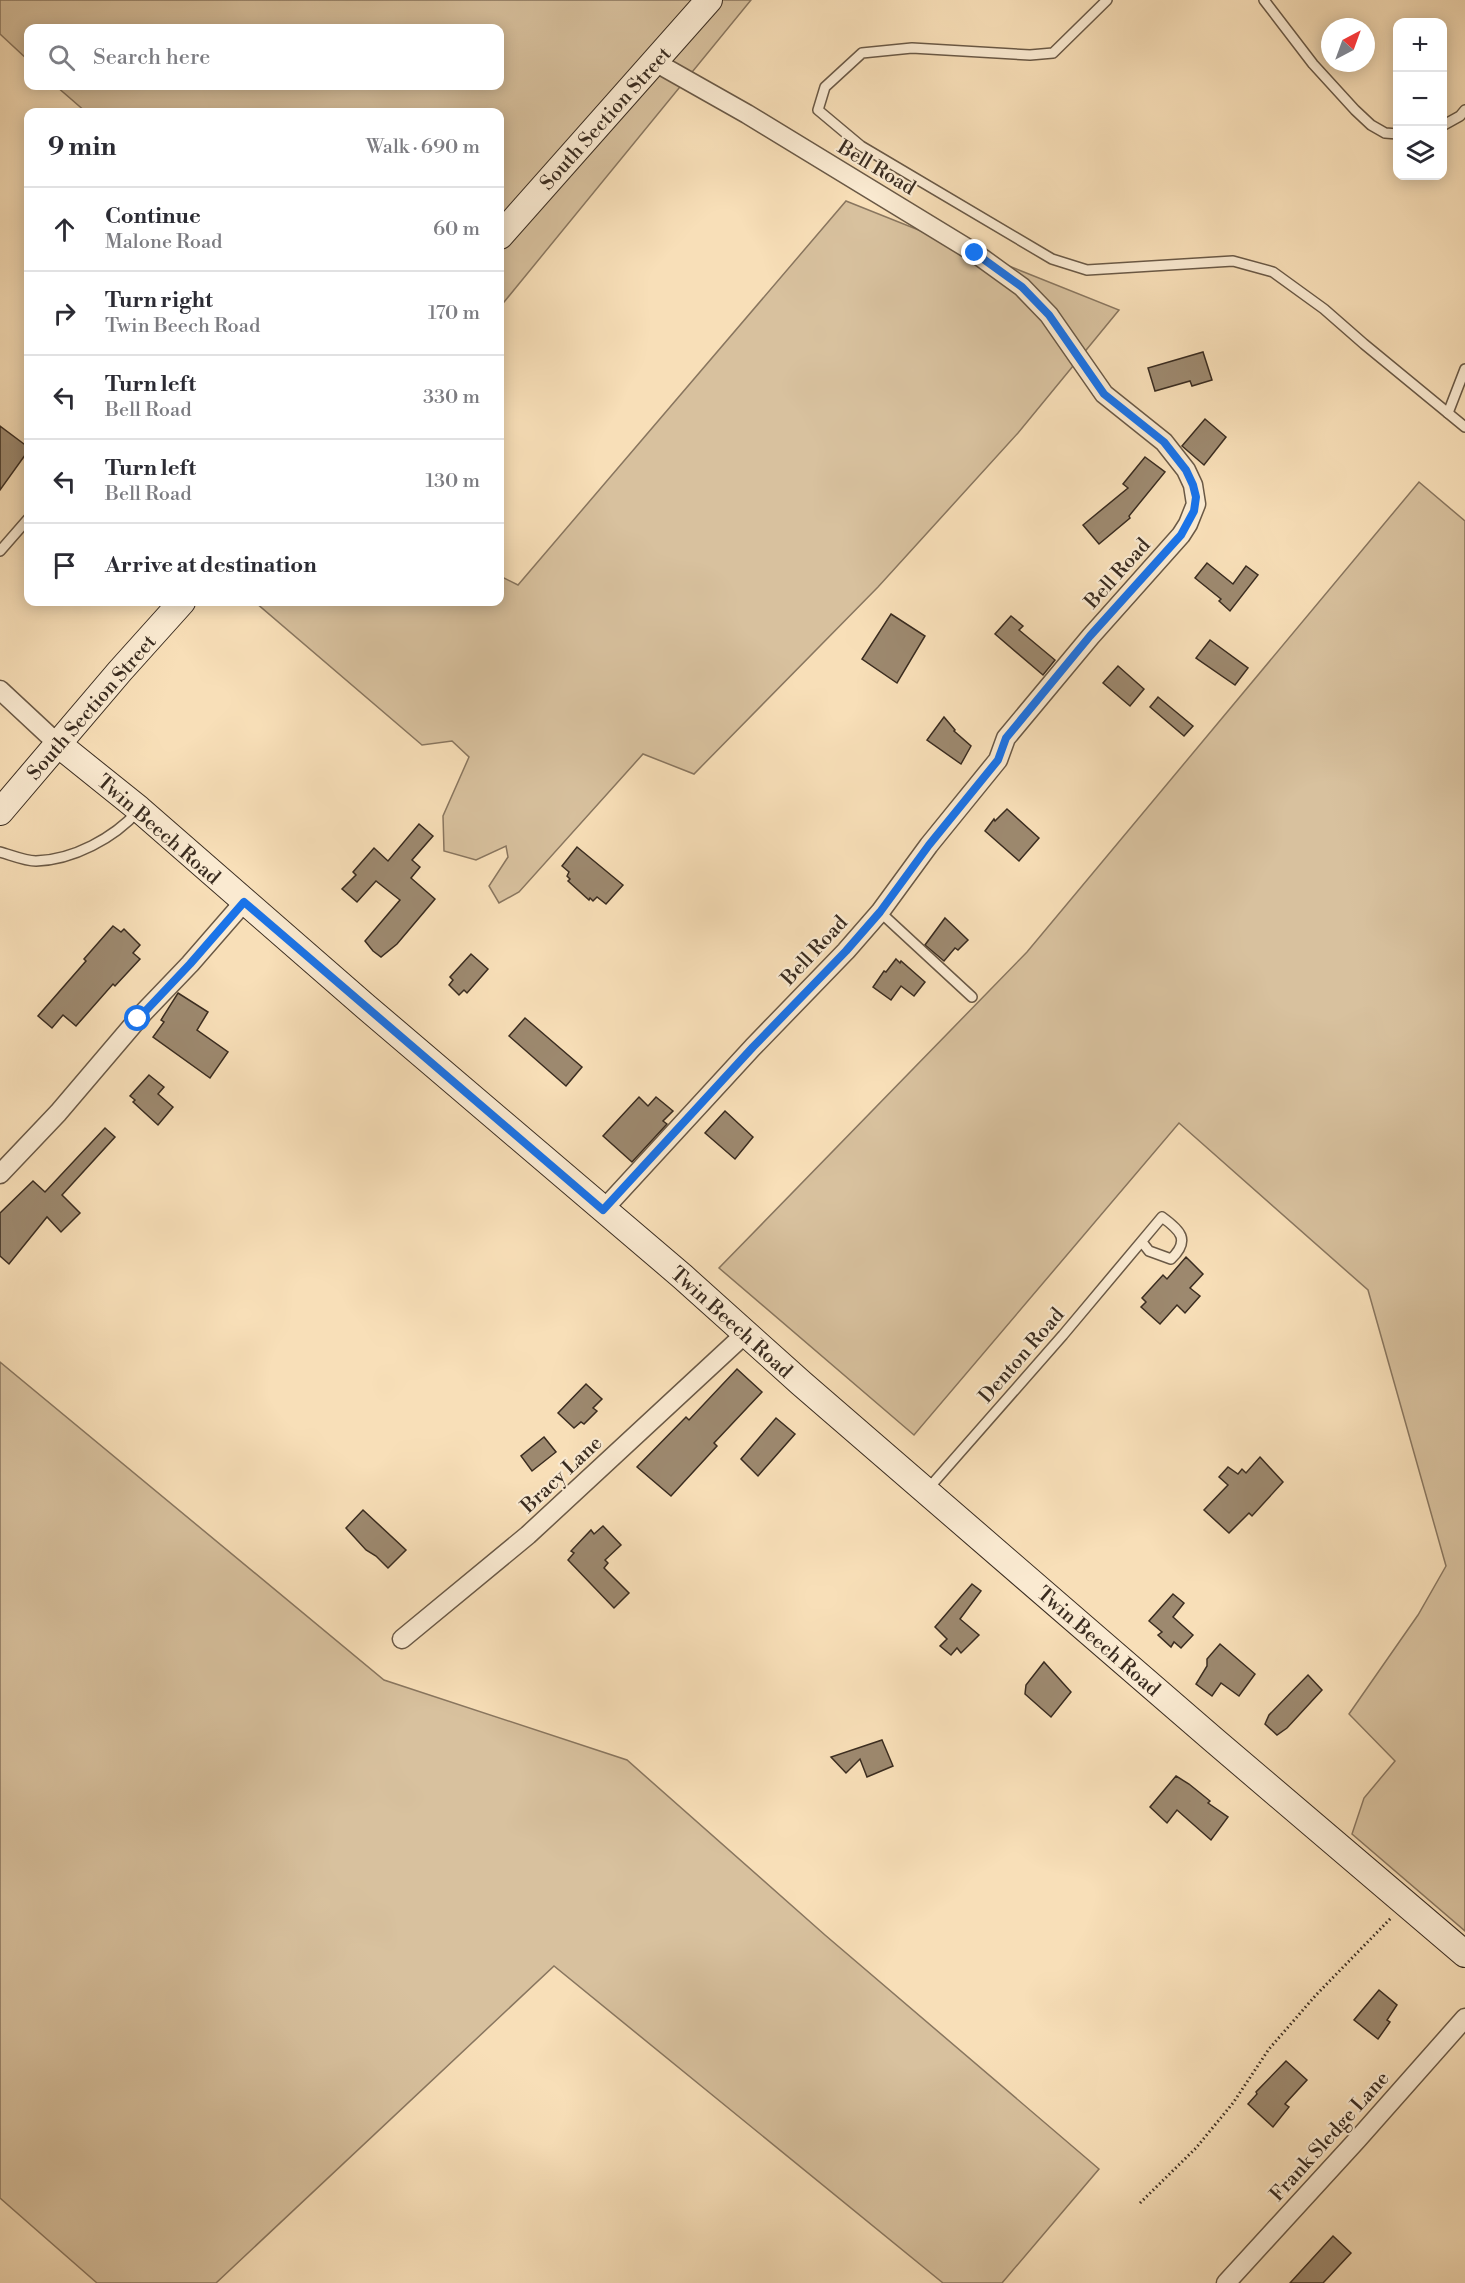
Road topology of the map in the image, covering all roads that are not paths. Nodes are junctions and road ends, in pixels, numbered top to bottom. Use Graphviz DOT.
graph roads {
  1 [pos="710,0"];
  2 [pos="1107,0"];
  3 [pos="1264,0"];
  4 [pos="655,62"];
  5 [pos="1465,110"];
  6 [pos="1447,124"];
  7 [pos="1393,134"];
  8 [pos="504,232"];
  9 [pos="1465,369"];
  10 [pos="1448,413"];
  11 [pos="1465,427"];
  12 [pos="24,524"];
  13 [pos="0,551"];
  14 [pos="179,606"];
  15 [pos="0,690"];
  16 [pos="58,744"];
  17 [pos="140,809"];
  18 [pos="0,812"];
  19 [pos="0,852"];
  20 [pos="244,902"];
  21 [pos="880,912"];
  22 [pos="972,997"];
  23 [pos="0,1174"];
  24 [pos="603,1210"];
  25 [pos="1142,1242"];
  26 [pos="745,1334"];
  27 [pos="927,1491"];
  28 [pos="402,1639"];
  29 [pos="1465,1954"];
  30 [pos="1465,2018"];
  31 [pos="1226,2283"];
  1 -- 4 [label="street, South Section Street"];
  2 -- 10 [label="lane"];
  3 -- 7 [label="lane"];
  4 -- 8 [label="street, South Section Street"];
  4 -- 21 [label="street, Bell Road"];
  5 -- 6 [label="lane"];
  9 -- 10 [label="lane"];
  10 -- 11 [label="lane"];
  12 -- 13 [label="lane"];
  14 -- 16 [label="street, South Section Street"];
  15 -- 16 [label="street, Twin Beech Road"];
  16 -- 17 [label="street, Twin Beech Road"];
  16 -- 18 [label="street, South Section Street"];
  17 -- 19 [label="lane"];
  17 -- 20 [label="street, Twin Beech Road"];
  20 -- 23 [label="street"];
  20 -- 24 [label="street, Twin Beech Road"];
  21 -- 22 [label="lane"];
  21 -- 24 [label="street, Bell Road"];
  24 -- 26 [label="street, Twin Beech Road"];
  25 -- 25 [label="lane, Denton Road"];
  25 -- 27 [label="lane, Denton Road"];
  26 -- 27 [label="street, Twin Beech Road"];
  26 -- 28 [label="street, Bracy Lane"];
  27 -- 29 [label="street, Twin Beech Road"];
  30 -- 31 [label="street, Frank Sledge Lane"];
}
